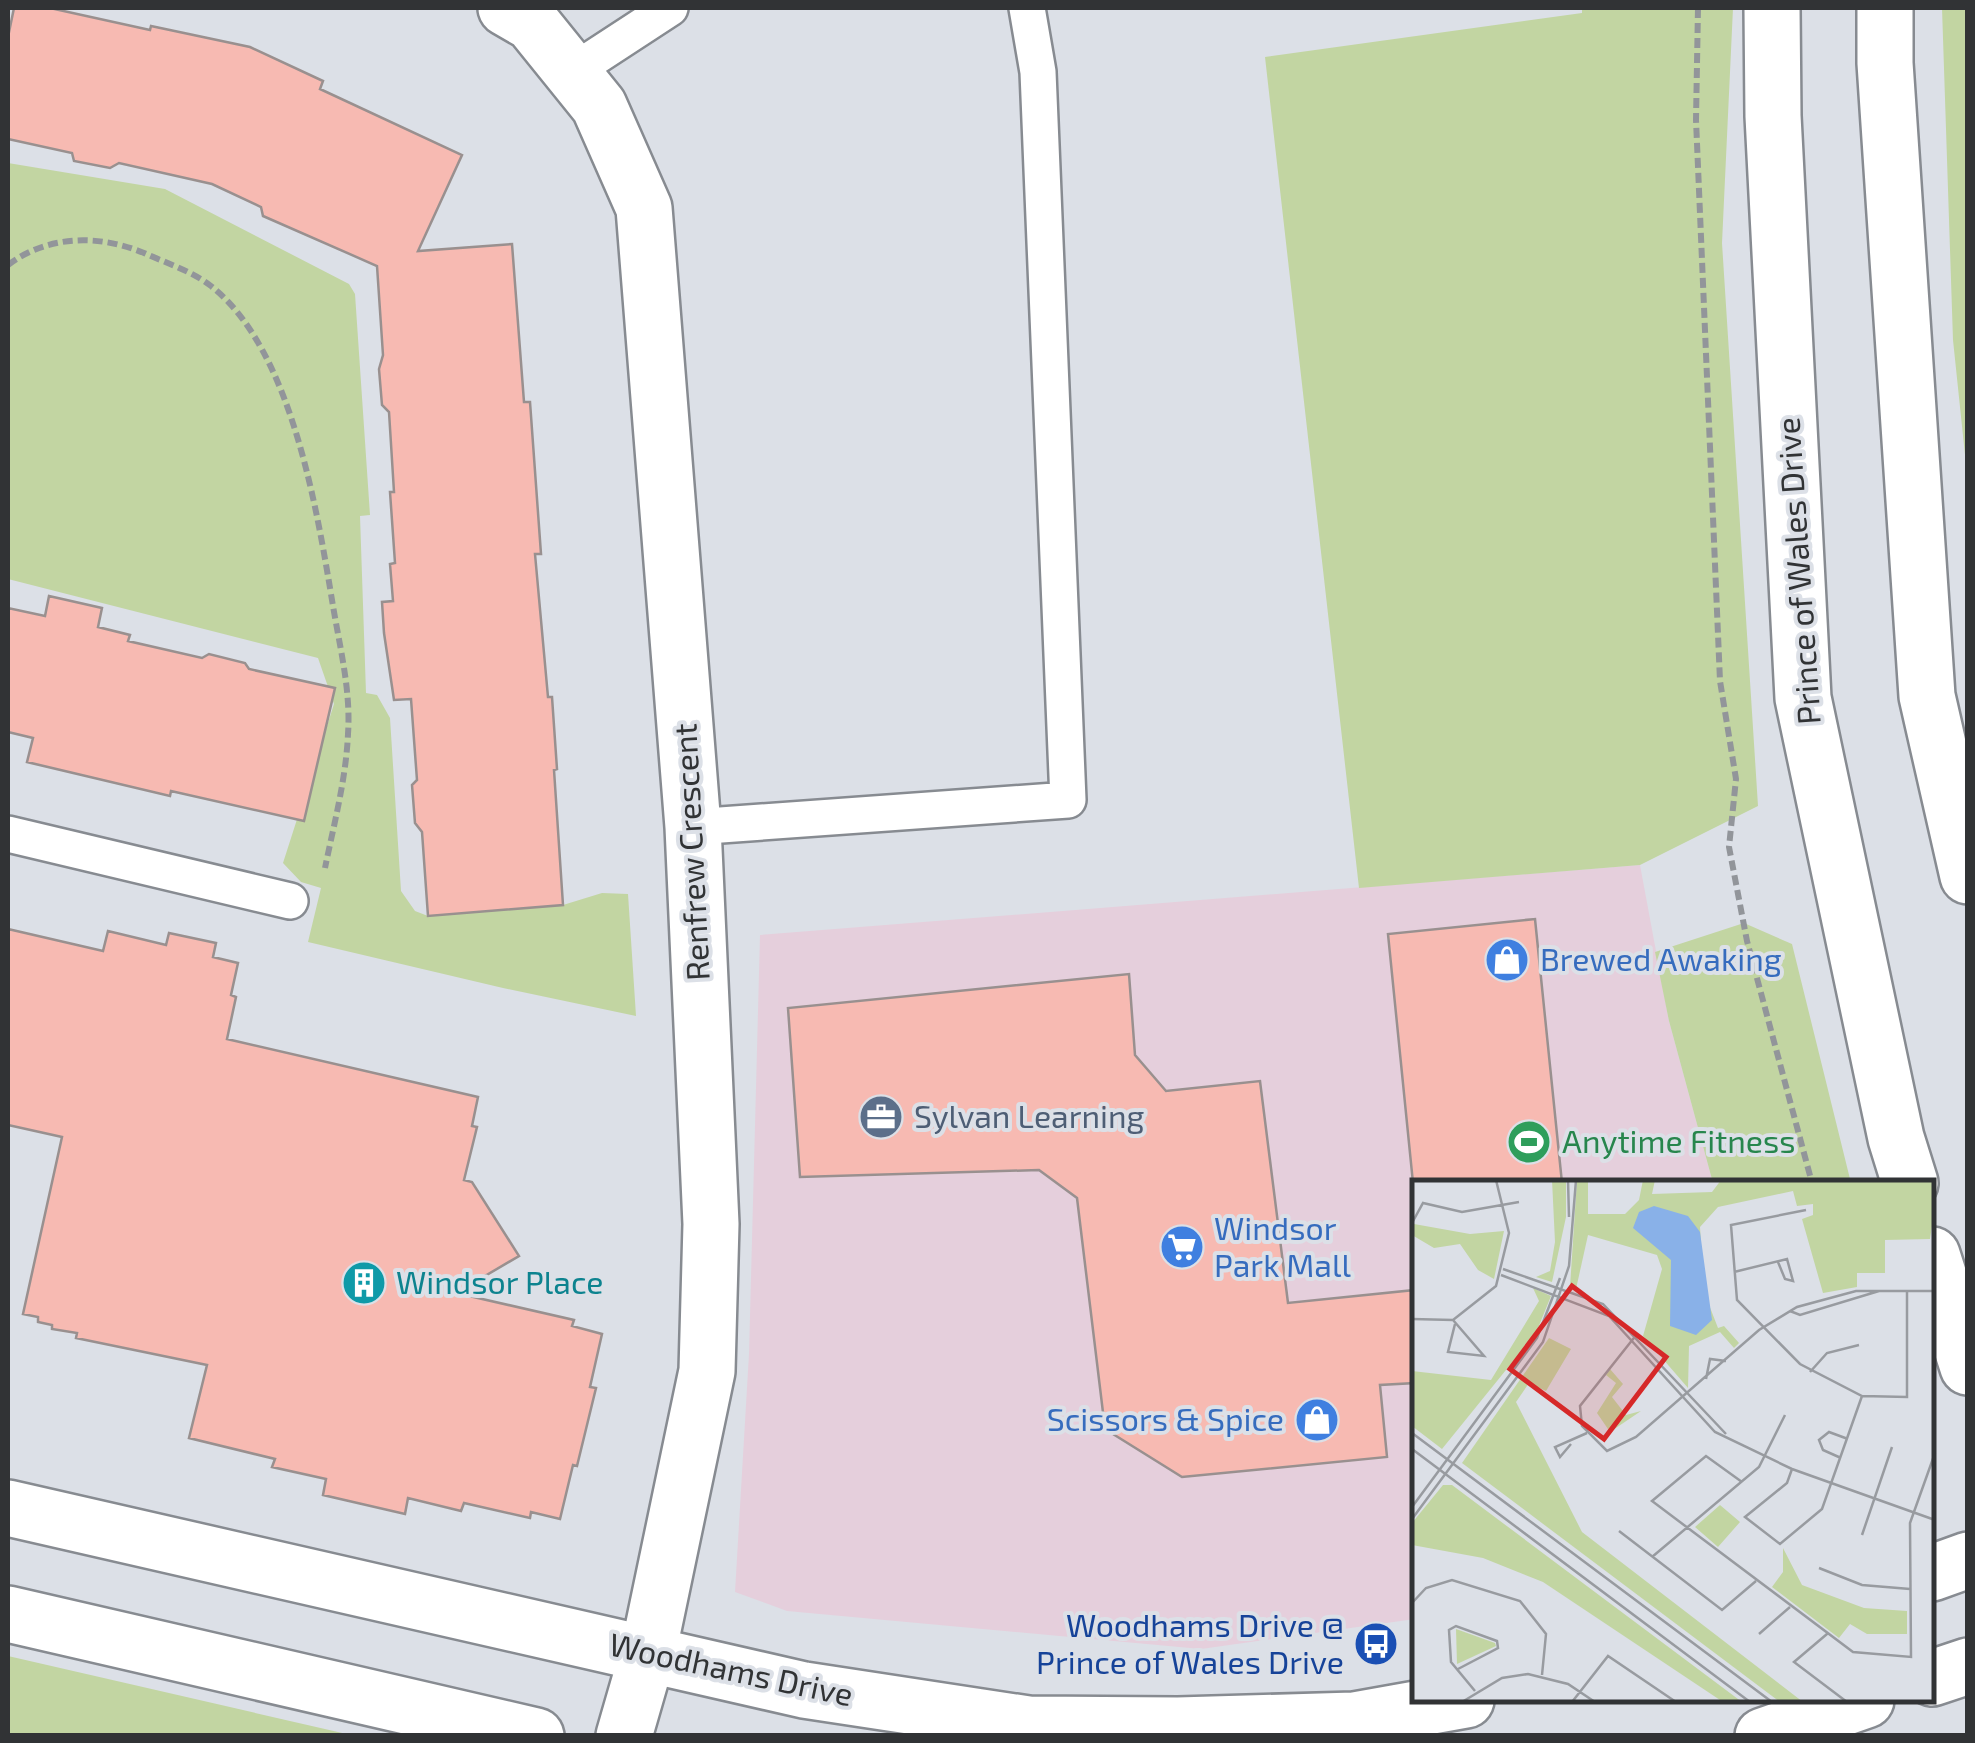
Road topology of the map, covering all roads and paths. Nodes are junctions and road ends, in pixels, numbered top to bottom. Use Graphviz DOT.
graph roads {
  1 [pos="506,8"];
  2 [pos="670,8"];
  3 [pos="1027,8"];
  4 [pos="1698,8"];
  5 [pos="1772,8"];
  6 [pos="1885,8"];
  7 [pos="572,72"];
  8 [pos="8,266"];
  9 [pos="693,827"];
  10 [pos="8,834"];
  11 [pos="1968,876"];
  12 [pos="290,901"];
  13 [pos="1811,1180"];
  14 [pos="1909,1180"];
  15 [pos="1935,1264"];
  16 [pos="1968,1367"];
  17 [pos="8,1508"];
  18 [pos="1968,1560"];
  19 [pos="1935,1572"];
  20 [pos="8,1614"];
  21 [pos="648,1653"];
  22 [pos="1968,1666"];
  23 [pos="1935,1677"];
  24 [pos="1449,1703"];
  25 [pos="1858,1703"];
  26 [pos="536,1736"];
  27 [pos="624,1736"];
  28 [pos="1764,1736"];
  1 -- 7 [label="street, Renfrew Crescent"];
  2 -- 7 [label="lane"];
  3 -- 9 [label="lane"];
  4 -- 13 [label="path"];
  5 -- 14 [label="street, Prince of Wales Drive"];
  6 -- 11 [label="street"];
  7 -- 9 [label="street, Renfrew Crescent"];
  8 -- 12 [label="path"];
  9 -- 21 [label="street, Renfrew Crescent"];
  10 -- 12 [label="lane"];
  15 -- 16 [label="street"];
  17 -- 21 [label="street, Woodhams Drive"];
  18 -- 19 [label="street"];
  20 -- 26 [label="street"];
  21 -- 24 [label="street, Woodhams Drive"];
  21 -- 27 [label="street, Renfrew Crescent"];
  22 -- 23 [label="street"];
  25 -- 28 [label="street"];
}
